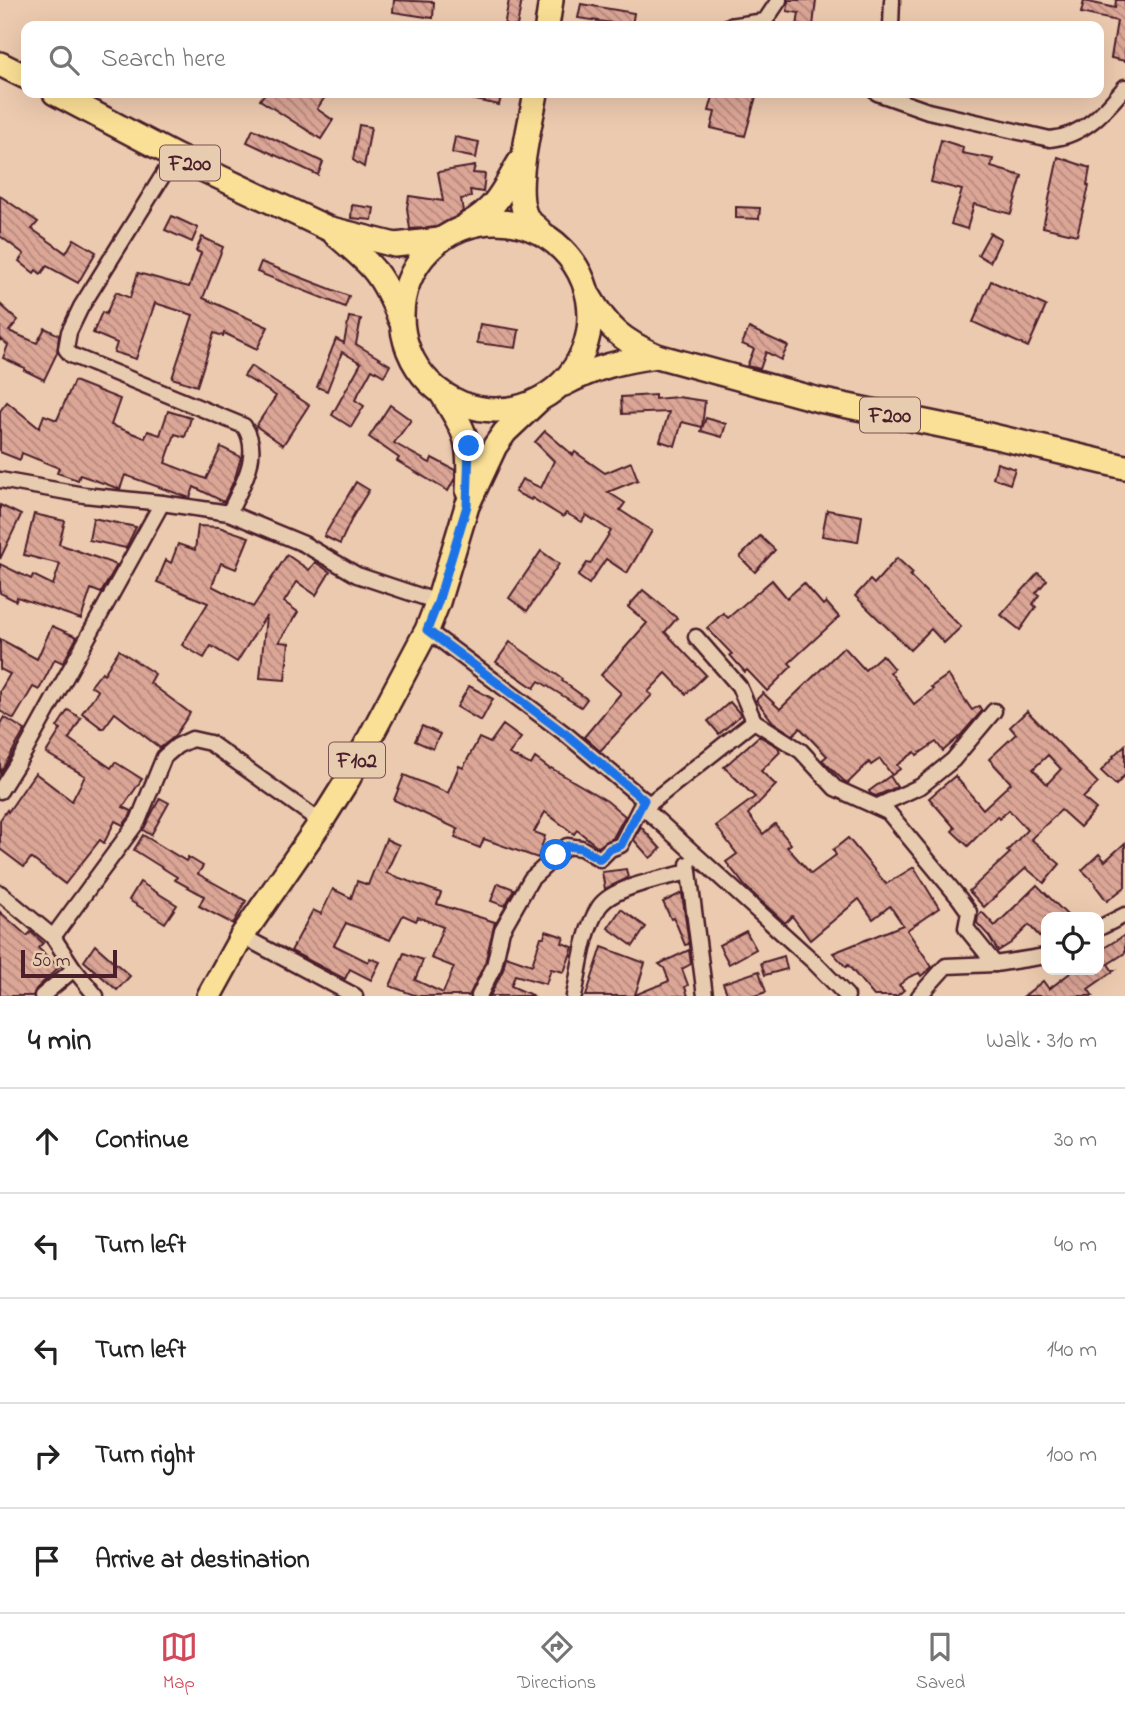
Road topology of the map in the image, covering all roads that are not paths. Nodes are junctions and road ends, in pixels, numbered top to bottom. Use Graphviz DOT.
graph roads {
  1 [pos="551,0"];
  2 [pos="779,0"];
  3 [pos="892,0"];
  4 [pos="548,21"];
  5 [pos="765,21"];
  6 [pos="891,21"];
  7 [pos="0,64"];
  8 [pos="21,75"];
  9 [pos="1125,87"];
  10 [pos="65,98"];
  11 [pos="535,98"];
  12 [pos="893,98"];
  13 [pos="526,152"];
  14 [pos="175,156"];
  15 [pos="465,227"];
  16 [pos="327,228"];
  17 [pos="544,235"];
  18 [pos="440,240"];
  19 [pos="586,290"];
  20 [pos="402,326"];
  21 [pos="657,356"];
  22 [pos="549,393"];
  23 [pos="442,394"];
  24 [pos="1125,467"];
  25 [pos="0,480"];
  26 [pos="162,503"];
  27 [pos="467,506"];
  28 [pos="229,513"];
  29 [pos="438,602"];
  30 [pos="427,630"];
  31 [pos="696,637"];
  32 [pos="995,711"];
  33 [pos="754,721"];
  34 [pos="0,790"];
  35 [pos="644,804"];
  36 [pos="878,806"];
  37 [pos="321,822"];
  38 [pos="684,846"];
  39 [pos="689,872"];
  40 [pos="0,893"];
  41 [pos="1125,915"];
  42 [pos="1104,926"];
  43 [pos="242,936"];
  44 [pos="53,937"];
  45 [pos="1041,957"];
  46 [pos="995,964"];
  47 [pos="74,970"];
  48 [pos="42,996"];
  49 [pos="96,996"];
  50 [pos="209,996"];
  51 [pos="355,996"];
  52 [pos="479,996"];
  53 [pos="574,996"];
  54 [pos="705,996"];
  55 [pos="847,996"];
  56 [pos="919,996"];
  1 -- 4 [label="main road"];
  2 -- 5 [label="street"];
  3 -- 6 [label="street"];
  7 -- 8 [label="main road"];
  9 -- 12 [label="street"];
  10 -- 14 [label="main road, F200"];
  11 -- 13 [label="main road"];
  13 -- 15 [label="main road"];
  13 -- 17 [label="main road"];
  14 -- 16 [label="main road, F200"];
  14 -- 28 [label="street"];
  15 -- 17 [label="main road"];
  15 -- 18 [label="main road"];
  16 -- 18 [label="main road, F200"];
  16 -- 20 [label="main road, F200"];
  17 -- 19 [label="main road"];
  18 -- 20 [label="main road"];
  19 -- 21 [label="main road, F200"];
  19 -- 22 [label="main road"];
  20 -- 23 [label="main road"];
  21 -- 22 [label="main road, F200"];
  21 -- 24 [label="main road, F200"];
  22 -- 23 [label="main road"];
  22 -- 27 [label="main road, F102"];
  23 -- 27 [label="main road, F102"];
  25 -- 26 [label="street"];
  26 -- 28 [label="street"];
  26 -- 34 [label="street"];
  27 -- 29 [label="main road, F102"];
  28 -- 29 [label="street"];
  29 -- 30 [label="main road, F102"];
  30 -- 35 [label="street"];
  30 -- 37 [label="main road, F102"];
  31 -- 33 [label="street"];
  32 -- 36 [label="street"];
  33 -- 35 [label="street"];
  33 -- 36 [label="street"];
  35 -- 38 [label="street"];
  35 -- 52 [label="street"];
  36 -- 46 [label="street"];
  37 -- 43 [label="main road, F102"];
  37 -- 44 [label="street"];
  38 -- 39 [label="street"];
  38 -- 55 [label="street"];
  39 -- 53 [label="street"];
  39 -- 54 [label="street"];
  40 -- 44 [label="street"];
  41 -- 42 [label="street"];
  43 -- 50 [label="main road, F102"];
  43 -- 51 [label="street"];
  44 -- 47 [label="street"];
  45 -- 46 [label="street"];
  46 -- 56 [label="street"];
  47 -- 48 [label="street"];
  47 -- 49 [label="street"];
}
